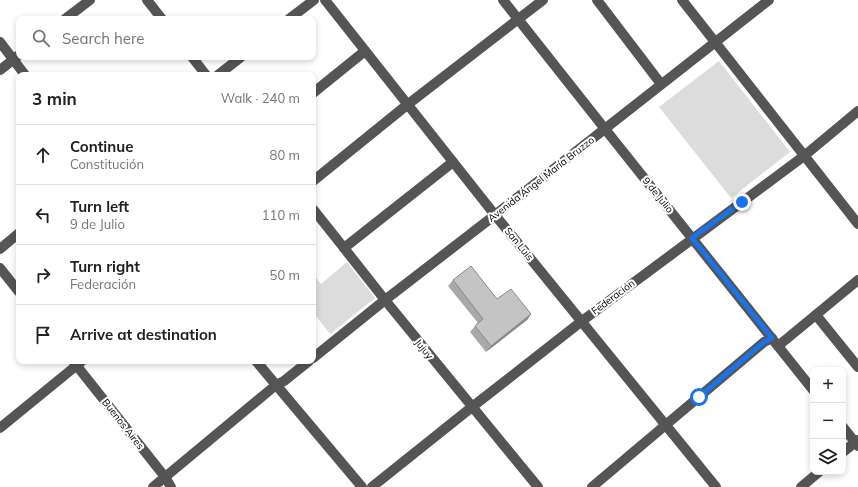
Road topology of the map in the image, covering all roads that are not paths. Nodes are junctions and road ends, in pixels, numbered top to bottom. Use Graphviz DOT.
graph roads {
  1 [pos="90,0"];
  2 [pos="147,0"];
  3 [pos="314,0"];
  4 [pos="325,0"];
  5 [pos="503,0"];
  6 [pos="543,0"];
  7 [pos="597,0"];
  8 [pos="682,0"];
  9 [pos="769,0"];
  10 [pos="69,16"];
  11 [pos="160,16"];
  12 [pos="293,16"];
  13 [pos="518,19"];
  14 [pos="0,42"];
  15 [pos="716,43"];
  16 [pos="365,51"];
  17 [pos="16,57"];
  18 [pos="18,60"];
  19 [pos="194,60"];
  20 [pos="237,60"];
  21 [pos="0,70"];
  22 [pos="24,72"];
  23 [pos="204,72"];
  24 [pos="222,72"];
  25 [pos="661,84"];
  26 [pos="316,91"];
  27 [pos="407,105"];
  28 [pos="858,111"];
  29 [pos="605,129"];
  30 [pos="804,156"];
  31 [pos="453,162"];
  32 [pos="316,179"];
  33 [pos="316,214"];
  34 [pos="495,215"];
  35 [pos="858,224"];
  36 [pos="16,236"];
  37 [pos="692,238"];
  38 [pos="344,248"];
  39 [pos="0,249"];
  40 [pos="0,268"];
  41 [pos="858,280"];
  42 [pos="16,288"];
  43 [pos="385,300"];
  44 [pos="816,315"];
  45 [pos="582,321"];
  46 [pos="775,342"];
  47 [pos="316,356"];
  48 [pos="75,364"];
  49 [pos="78,364"];
  50 [pos="259,364"];
  51 [pos="305,364"];
  52 [pos="858,367"];
  53 [pos="280,385"];
  54 [pos="810,386"];
  55 [pos="472,407"];
  56 [pos="666,425"];
  57 [pos="0,428"];
  58 [pos="846,430"];
  59 [pos="857,443"];
  60 [pos="846,450"];
  61 [pos="815,475"];
  62 [pos="167,483"];
  63 [pos="153,487"];
  64 [pos="362,487"];
  65 [pos="372,487"];
  66 [pos="538,487"];
  67 [pos="592,487"];
  68 [pos="716,487"];
  69 [pos="801,487"];
  1 -- 10 [label="street"];
  2 -- 11 [label="street"];
  3 -- 12 [label="street"];
  4 -- 16 [label="street, San Luis"];
  5 -- 13 [label="street, 9 de Julio"];
  6 -- 13 [label="street"];
  7 -- 25 [label="street"];
  8 -- 15 [label="street"];
  9 -- 15 [label="street, Avenida Ángel María Bruzzo"];
  13 -- 27 [label="street"];
  13 -- 29 [label="street, 9 de Julio"];
  14 -- 17 [label="street"];
  15 -- 25 [label="street, Avenida Ángel María Bruzzo"];
  15 -- 30 [label="street"];
  16 -- 26 [label="street"];
  16 -- 27 [label="street, San Luis"];
  17 -- 21 [label="street"];
  18 -- 22 [label="street"];
  19 -- 23 [label="street"];
  20 -- 24 [label="street"];
  25 -- 29 [label="street, Avenida Ángel María Bruzzo"];
  27 -- 31 [label="street, San Luis"];
  27 -- 32 [label="street"];
  28 -- 30 [label="street, Federación"];
  29 -- 34 [label="street, Avenida Ángel María Bruzzo"];
  29 -- 37 [label="street, 9 de Julio"];
  30 -- 35 [label="street"];
  30 -- 37 [label="street, Federación"];
  31 -- 34 [label="street, San Luis"];
  31 -- 38 [label="street"];
  33 -- 38 [label="street, Jujuy"];
  34 -- 43 [label="street, Avenida Ángel María Bruzzo"];
  34 -- 45 [label="street, San Luis"];
  36 -- 39 [label="street"];
  37 -- 45 [label="street, Federación"];
  37 -- 46 [label="street, 9 de Julio"];
  38 -- 43 [label="street, Jujuy"];
  40 -- 42 [label="street"];
  41 -- 44 [label="street"];
  43 -- 47 [label="street, Avenida Ángel María Bruzzo"];
  43 -- 55 [label="street, Jujuy"];
  44 -- 46 [label="street"];
  44 -- 52 [label="street"];
  45 -- 55 [label="street, Federación"];
  45 -- 56 [label="street, San Luis"];
  46 -- 54 [label="street, 9 de Julio"];
  46 -- 56 [label="street"];
  48 -- 57 [label="street"];
  49 -- 62 [label="street, Buenos Aires"];
  50 -- 53 [label="street"];
  51 -- 53 [label="street"];
  53 -- 62 [label="street"];
  53 -- 64 [label="street"];
  55 -- 65 [label="street, Federación"];
  55 -- 66 [label="street, Jujuy"];
  56 -- 67 [label="street"];
  56 -- 68 [label="street, San Luis"];
  58 -- 59 [label="street"];
  59 -- 60 [label="street"];
  61 -- 69 [label="street"];
  62 -- 63 [label="street"];
}
